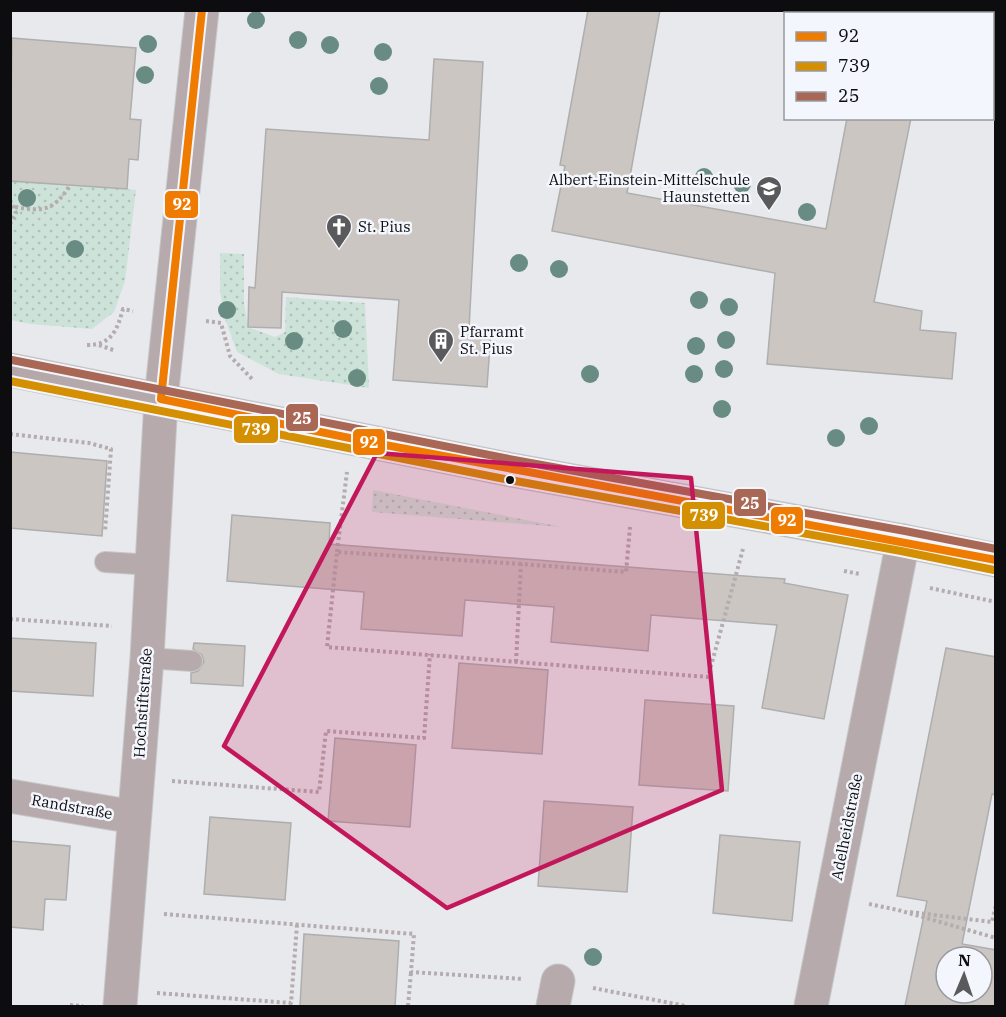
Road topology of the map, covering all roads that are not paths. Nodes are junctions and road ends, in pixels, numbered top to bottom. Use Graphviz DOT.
graph roads {
  1 [pos="202,10"];
  2 [pos="10,370"];
  3 [pos="161,399"];
  4 [pos="903,541"];
  5 [pos="996,560"];
  6 [pos="105,562"];
  7 [pos="153,565"];
  8 [pos="147,643"];
  9 [pos="192,661"];
  10 [pos="10,796"];
  11 [pos="134,818"];
  12 [pos="120,998"];
  13 [pos="811,1006"];
  1 -- 3 [label="street, Hochstiftstraße"];
  2 -- 3 [label="main road"];
  3 -- 4 [label="main road"];
  3 -- 7 [label="street, Hochstiftstraße"];
  4 -- 5 [label="main road"];
  4 -- 13 [label="street, Adelheidstraße"];
  6 -- 7 [label="lane"];
  7 -- 8 [label="street, Hochstiftstraße"];
  8 -- 9 [label="lane"];
  8 -- 11 [label="street, Hochstiftstraße"];
  10 -- 11 [label="street, Randstraße"];
  11 -- 12 [label="street, Hochstiftstraße"];
}
